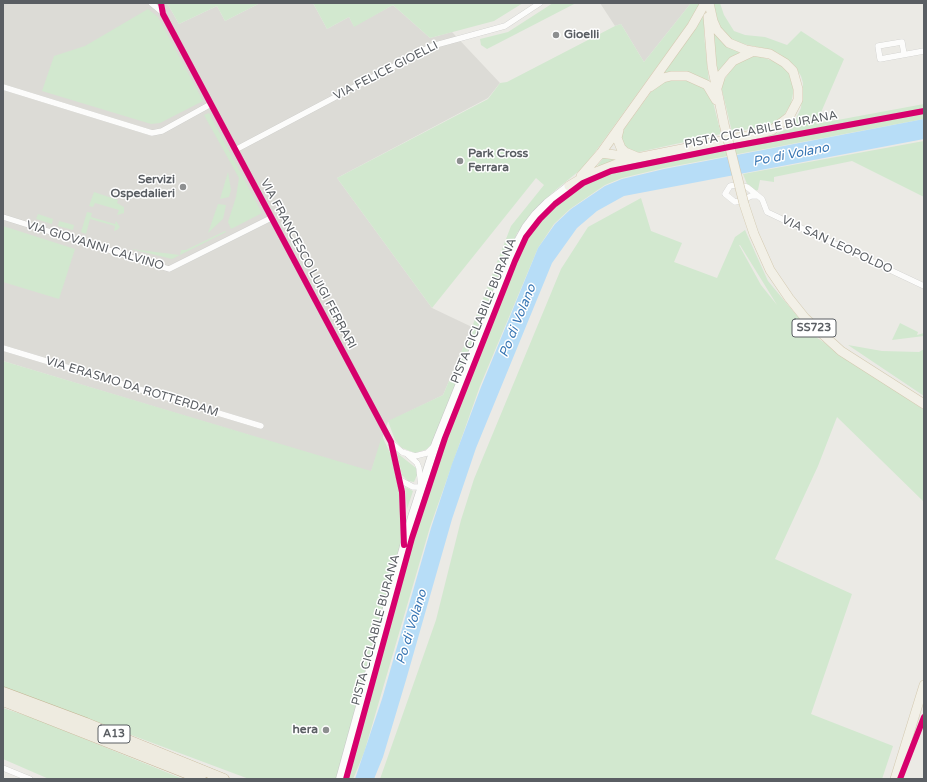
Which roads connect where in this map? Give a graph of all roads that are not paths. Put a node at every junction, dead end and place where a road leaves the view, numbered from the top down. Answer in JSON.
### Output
{"nodes":[{"id":1,"x":151,"y":3,"type":"edge"},
{"id":2,"x":161,"y":3,"type":"edge"},
{"id":3,"x":540,"y":3,"type":"edge"},
{"id":4,"x":705,"y":3,"type":"edge"},
{"id":5,"x":709,"y":3,"type":"edge"},
{"id":6,"x":163,"y":14,"type":"junction"},
{"id":7,"x":755,"y":51,"type":"junction"},
{"id":8,"x":924,"y":51,"type":"edge"},
{"id":9,"x":904,"y":54,"type":"junction"},
{"id":10,"x":3,"y":87,"type":"edge"},
{"id":11,"x":716,"y":89,"type":"junction"},
{"id":12,"x":640,"y":98,"type":"junction"},
{"id":13,"x":211,"y":104,"type":"junction"},
{"id":14,"x":721,"y":110,"type":"junction"},
{"id":15,"x":619,"y":127,"type":"junction"},
{"id":16,"x":235,"y":150,"type":"junction"},
{"id":17,"x":601,"y":153,"type":"junction"},
{"id":18,"x":637,"y":158,"type":"junction"},
{"id":19,"x":569,"y":186,"type":"junction"},
{"id":20,"x":758,"y":196,"type":"junction"},
{"id":21,"x":3,"y":217,"type":"edge"},
{"id":22,"x":272,"y":218,"type":"junction"},
{"id":23,"x":924,"y":286,"type":"edge"},
{"id":24,"x":3,"y":348,"type":"edge"},
{"id":25,"x":924,"y":404,"type":"edge"},
{"id":26,"x":261,"y":426,"type":"dead end"},
{"id":27,"x":391,"y":442,"type":"junction"},
{"id":28,"x":436,"y":443,"type":"junction"},
{"id":29,"x":408,"y":455,"type":"junction"},
{"id":30,"x":400,"y":480,"type":"junction"},
{"id":31,"x":421,"y":487,"type":"junction"},
{"id":32,"x":404,"y":544,"type":"junction"},
{"id":33,"x":924,"y":685,"type":"edge"},
{"id":34,"x":3,"y":692,"type":"edge"},
{"id":35,"x":3,"y":701,"type":"edge"},
{"id":36,"x":3,"y":768,"type":"edge"},
{"id":37,"x":30,"y":779,"type":"edge"},
{"id":38,"x":201,"y":779,"type":"edge"},
{"id":39,"x":224,"y":779,"type":"edge"},
{"id":40,"x":340,"y":779,"type":"edge"},
{"id":41,"x":895,"y":779,"type":"edge"}],
"edges":[{"from":1,"to":6,"type":"street","name":"VIA FRANCESCO LUIGI FERRARI"},
{"from":2,"to":6,"type":"street","name":"VIA FRANCESCO LUIGI FERRARI"},
{"from":3,"to":16,"type":"street","name":"VIA FELICE GIOELLI"},
{"from":4,"to":12,"type":"main road"},
{"from":5,"to":7,"type":"main road"},
{"from":5,"to":11,"type":"main road","number":"SS723"},
{"from":6,"to":13,"type":"street","name":"VIA FRANCESCO LUIGI FERRARI"},
{"from":7,"to":11,"type":"main road"},
{"from":7,"to":18,"type":"main road"},
{"from":8,"to":9,"type":"street"},
{"from":9,"to":9,"type":"street"},
{"from":10,"to":13,"type":"street"},
{"from":11,"to":14,"type":"main road","number":"SS723"},
{"from":12,"to":14,"type":"main road"},
{"from":12,"to":15,"type":"main road"},
{"from":13,"to":16,"type":"street","name":"VIA FRANCESCO LUIGI FERRARI"},
{"from":14,"to":25,"type":"main road","number":"SS723","bridge":true},
{"from":15,"to":17,"type":"main road"},
{"from":15,"to":18,"type":"main road"},
{"from":16,"to":22,"type":"street","name":"VIA FRANCESCO LUIGI FERRARI"},
{"from":17,"to":18,"type":"main road"},
{"from":17,"to":19,"type":"main road"},
{"from":18,"to":19,"type":"main road"},
{"from":19,"to":28,"type":"main road"},
{"from":20,"to":20,"type":"street","name":"VIA SAN LEOPOLDO"},
{"from":20,"to":23,"type":"street","name":"VIA SAN LEOPOLDO"},
{"from":21,"to":22,"type":"street","name":"VIA GIOVANNI CALVINO"},
{"from":22,"to":27,"type":"street","name":"VIA FRANCESCO LUIGI FERRARI"},
{"from":24,"to":26,"type":"street","name":"VIA ERASMO DA ROTTERDAM"},
{"from":27,"to":29,"type":"street","name":"VIA FRANCESCO LUIGI FERRARI"},
{"from":27,"to":30,"type":"street","name":"VIA FRANCESCO LUIGI FERRARI"},
{"from":28,"to":29,"type":"street"},
{"from":28,"to":31,"type":"main road"},
{"from":29,"to":31,"type":"street","name":"VIA FRANCESCO LUIGI FERRARI"},
{"from":30,"to":31,"type":"street"},
{"from":30,"to":32,"type":"street","name":"VIA FRANCESCO LUIGI FERRARI"},
{"from":31,"to":32,"type":"main road"},
{"from":32,"to":40,"type":"main road"},
{"from":33,"to":41,"type":"main road"},
{"from":34,"to":39,"type":"highway","number":"A13"},
{"from":35,"to":38,"type":"highway","number":"A13"},
{"from":36,"to":37,"type":"street"}]}
